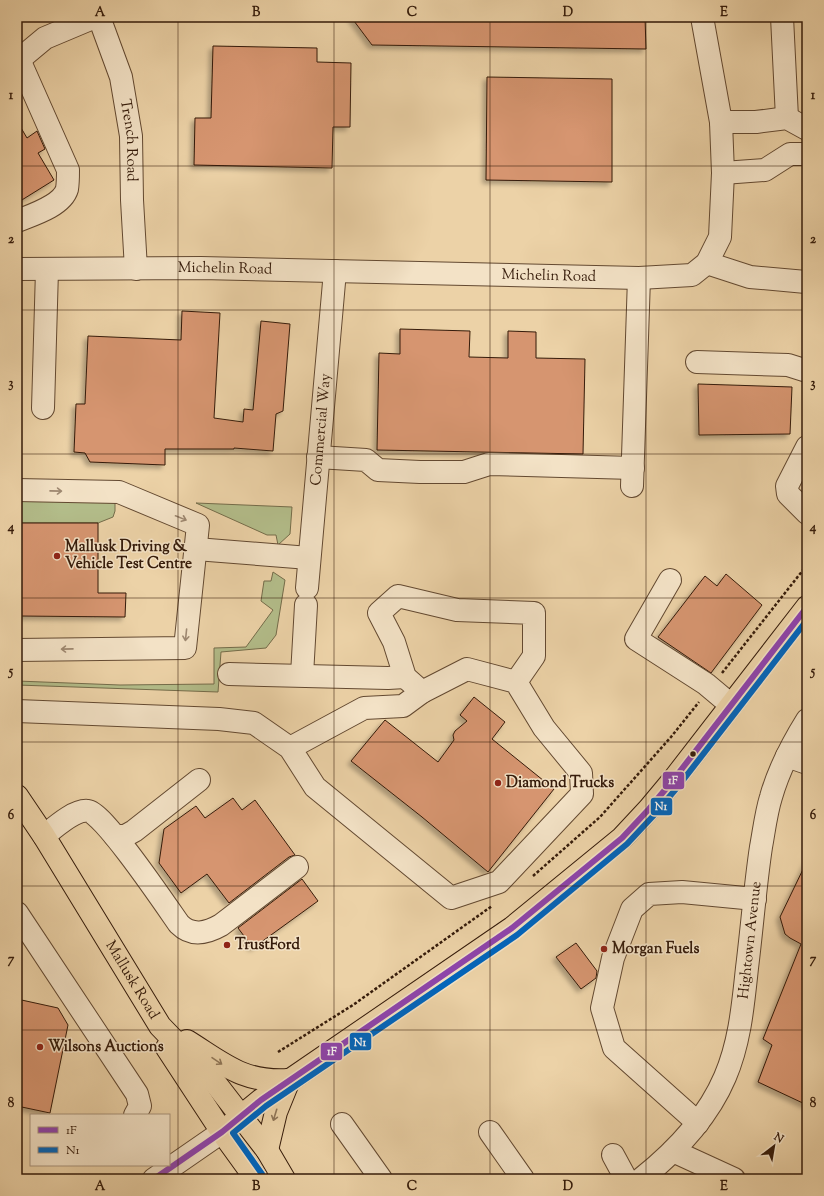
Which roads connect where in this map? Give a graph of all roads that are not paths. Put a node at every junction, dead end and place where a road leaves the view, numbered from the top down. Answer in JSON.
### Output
{"nodes":[{"id":1,"x":95,"y":17,"type":"edge"},
{"id":2,"x":99,"y":17,"type":"edge"},
{"id":3,"x":702,"y":17,"type":"edge"},
{"id":4,"x":782,"y":17,"type":"edge"},
{"id":5,"x":19,"y":59,"type":"edge"},
{"id":6,"x":787,"y":118,"type":"junction"},
{"id":7,"x":721,"y":122,"type":"junction"},
{"id":8,"x":807,"y":129,"type":"edge"},
{"id":9,"x":807,"y":154,"type":"edge"},
{"id":10,"x":723,"y":173,"type":"junction"},
{"id":11,"x":17,"y":222,"type":"edge"},
{"id":12,"x":707,"y":263,"type":"junction"},
{"id":13,"x":17,"y":269,"type":"edge"},
{"id":14,"x":136,"y":269,"type":"junction"},
{"id":15,"x":47,"y":270,"type":"junction"},
{"id":16,"x":335,"y":271,"type":"junction"},
{"id":17,"x":639,"y":278,"type":"junction"},
{"id":18,"x":806,"y":282,"type":"dead end"},
{"id":19,"x":697,"y":362,"type":"dead end"},
{"id":20,"x":807,"y":371,"type":"edge"},
{"id":21,"x":43,"y":408,"type":"dead end"},
{"id":22,"x":807,"y":447,"type":"edge"},
{"id":23,"x":318,"y":457,"type":"junction"},
{"id":24,"x":17,"y":490,"type":"edge"},
{"id":25,"x":807,"y":513,"type":"edge"},
{"id":26,"x":196,"y":549,"type":"junction"},
{"id":27,"x":309,"y":558,"type":"junction"},
{"id":28,"x":670,"y":580,"type":"dead end"},
{"id":29,"x":807,"y":607,"type":"edge"},
{"id":30,"x":17,"y":650,"type":"edge"},
{"id":31,"x":229,"y":674,"type":"dead end"},
{"id":32,"x":302,"y":675,"type":"junction"},
{"id":33,"x":405,"y":677,"type":"junction"},
{"id":34,"x":516,"y":682,"type":"junction"},
{"id":35,"x":422,"y":692,"type":"junction"},
{"id":36,"x":731,"y":705,"type":"junction"},
{"id":37,"x":17,"y":711,"type":"edge"},
{"id":38,"x":806,"y":723,"type":"edge"},
{"id":39,"x":290,"y":748,"type":"junction"},
{"id":40,"x":787,"y":756,"type":"junction"},
{"id":41,"x":807,"y":763,"type":"edge"},
{"id":42,"x":199,"y":780,"type":"dead end"},
{"id":43,"x":17,"y":796,"type":"edge"},
{"id":44,"x":44,"y":836,"type":"junction"},
{"id":45,"x":115,"y":836,"type":"junction"},
{"id":46,"x":297,"y":867,"type":"dead end"},
{"id":47,"x":755,"y":899,"type":"junction"},
{"id":48,"x":17,"y":913,"type":"edge"},
{"id":49,"x":160,"y":1026,"type":"junction"},
{"id":50,"x":289,"y":1080,"type":"junction"},
{"id":51,"x":136,"y":1114,"type":"edge"},
{"id":52,"x":241,"y":1116,"type":"junction"},
{"id":53,"x":698,"y":1123,"type":"junction"},
{"id":54,"x":342,"y":1124,"type":"dead end"},
{"id":55,"x":222,"y":1132,"type":"junction"},
{"id":56,"x":490,"y":1132,"type":"dead end"},
{"id":57,"x":267,"y":1150,"type":"junction"},
{"id":58,"x":673,"y":1151,"type":"junction"},
{"id":59,"x":613,"y":1155,"type":"dead end"},
{"id":60,"x":729,"y":1178,"type":"edge"},
{"id":61,"x":154,"y":1179,"type":"edge"},
{"id":62,"x":256,"y":1179,"type":"edge"},
{"id":63,"x":284,"y":1179,"type":"edge"},
{"id":64,"x":381,"y":1179,"type":"edge"},
{"id":65,"x":523,"y":1179,"type":"edge"},
{"id":66,"x":626,"y":1179,"type":"edge"},
{"id":67,"x":641,"y":1179,"type":"edge"}],
"edges":[{"from":1,"to":5,"type":"street"},
{"from":2,"to":14,"type":"street","name":"Trench Road"},
{"from":3,"to":7,"type":"street","name":"Michelin Road"},
{"from":4,"to":6,"type":"street"},
{"from":5,"to":11,"type":"street"},
{"from":6,"to":7,"type":"street"},
{"from":6,"to":8,"type":"street"},
{"from":7,"to":10,"type":"street","name":"Michelin Road"},
{"from":9,"to":10,"type":"street"},
{"from":10,"to":12,"type":"street","name":"Michelin Road"},
{"from":12,"to":17,"type":"street","name":"Michelin Road"},
{"from":12,"to":18,"type":"street"},
{"from":13,"to":15,"type":"street","name":"Michelin Road"},
{"from":14,"to":15,"type":"street","name":"Michelin Road"},
{"from":14,"to":16,"type":"street","name":"Michelin Road"},
{"from":15,"to":21,"type":"street"},
{"from":16,"to":17,"type":"street","name":"Michelin Road"},
{"from":16,"to":23,"type":"street","name":"Commercial Way"},
{"from":17,"to":23,"type":"street"},
{"from":19,"to":20,"type":"street"},
{"from":22,"to":25,"type":"street"},
{"from":23,"to":27,"type":"street","name":"Commercial Way"},
{"from":24,"to":26,"type":"street","one_way":true},
{"from":26,"to":27,"type":"street"},
{"from":26,"to":30,"type":"street","one_way":true},
{"from":27,"to":32,"type":"street","name":"Commercial Way"},
{"from":28,"to":36,"type":"street"},
{"from":29,"to":36,"type":"main road"},
{"from":31,"to":32,"type":"street"},
{"from":32,"to":33,"type":"street"},
{"from":33,"to":34,"type":"street"},
{"from":33,"to":35,"type":"street"},
{"from":34,"to":35,"type":"street"},
{"from":34,"to":39,"type":"street"},
{"from":35,"to":39,"type":"street"},
{"from":36,"to":50,"type":"main road"},
{"from":37,"to":39,"type":"street"},
{"from":38,"to":40,"type":"street","name":"Hightown Avenue"},
{"from":40,"to":41,"type":"street"},
{"from":40,"to":47,"type":"street","name":"Hightown Avenue"},
{"from":42,"to":45,"type":"street"},
{"from":43,"to":44,"type":"main road","name":"Mallusk Road"},
{"from":44,"to":45,"type":"street"},
{"from":44,"to":49,"type":"main road","name":"Mallusk Road"},
{"from":45,"to":46,"type":"street"},
{"from":47,"to":53,"type":"street","name":"Hightown Avenue"},
{"from":47,"to":53,"type":"street"},
{"from":48,"to":51,"type":"street"},
{"from":49,"to":50,"type":"main road","one_way":true},
{"from":49,"to":52,"type":"main road","name":"Mallusk Road"},
{"from":49,"to":55,"type":"main road"},
{"from":50,"to":52,"type":"main road"},
{"from":50,"to":57,"type":"main road","one_way":true},
{"from":52,"to":55,"type":"main road"},
{"from":52,"to":57,"type":"main road","name":"Mallusk Road"},
{"from":53,"to":58,"type":"street","name":"Hightown Avenue"},
{"from":54,"to":64,"type":"street"},
{"from":55,"to":61,"type":"street"},
{"from":55,"to":62,"type":"main road"},
{"from":56,"to":65,"type":"street"},
{"from":57,"to":63,"type":"main road","name":"Mallusk Road"},
{"from":58,"to":60,"type":"street"},
{"from":58,"to":67,"type":"street","name":"Hightown Avenue"},
{"from":59,"to":66,"type":"street"}]}
